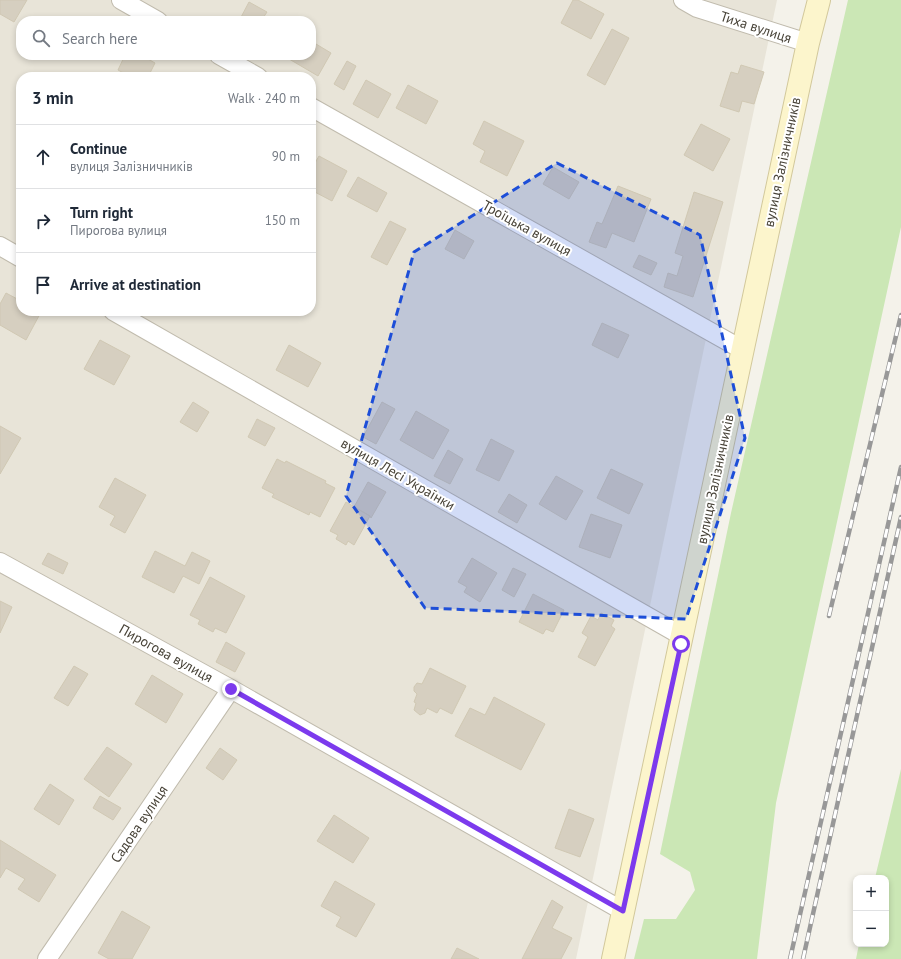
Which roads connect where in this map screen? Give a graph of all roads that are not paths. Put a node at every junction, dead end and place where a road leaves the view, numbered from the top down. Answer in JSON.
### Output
{"nodes":[{"id":1,"x":121,"y":0,"type":"edge"},
{"id":2,"x":683,"y":0,"type":"edge"},
{"id":3,"x":819,"y":0,"type":"edge"},
{"id":4,"x":149,"y":16,"type":"edge"},
{"id":5,"x":808,"y":43,"type":"junction"},
{"id":6,"x":228,"y":60,"type":"edge"},
{"id":7,"x":249,"y":72,"type":"edge"},
{"id":8,"x":316,"y":110,"type":"edge"},
{"id":9,"x":0,"y":246,"type":"edge"},
{"id":10,"x":16,"y":255,"type":"edge"},
{"id":11,"x":122,"y":316,"type":"edge"},
{"id":12,"x":743,"y":350,"type":"junction"},
{"id":13,"x":0,"y":562,"type":"edge"},
{"id":14,"x":682,"y":636,"type":"junction"},
{"id":15,"x":231,"y":689,"type":"junction"},
{"id":16,"x":623,"y":911,"type":"junction"},
{"id":17,"x":47,"y":959,"type":"edge"},
{"id":18,"x":613,"y":959,"type":"edge"}],
"edges":[{"from":1,"to":4,"type":"street"},
{"from":2,"to":5,"type":"street","name":"Тиха вулиця"},
{"from":3,"to":5,"type":"street","name":"вулиця Залізничників"},
{"from":5,"to":12,"type":"street","name":"вулиця Залізничників"},
{"from":6,"to":7,"type":"street"},
{"from":8,"to":12,"type":"street","name":"Троїцька вулиця"},
{"from":9,"to":10,"type":"street"},
{"from":11,"to":14,"type":"street","name":"вулиця Лесі Українки"},
{"from":12,"to":14,"type":"street","name":"вулиця Залізничників"},
{"from":13,"to":15,"type":"street","name":"Пирогова вулиця"},
{"from":14,"to":16,"type":"street","name":"вулиця Залізничників"},
{"from":15,"to":16,"type":"street","name":"Пирогова вулиця"},
{"from":15,"to":17,"type":"street","name":"Садова вулиця"},
{"from":16,"to":18,"type":"street","name":"вулиця Залізничників"}]}
